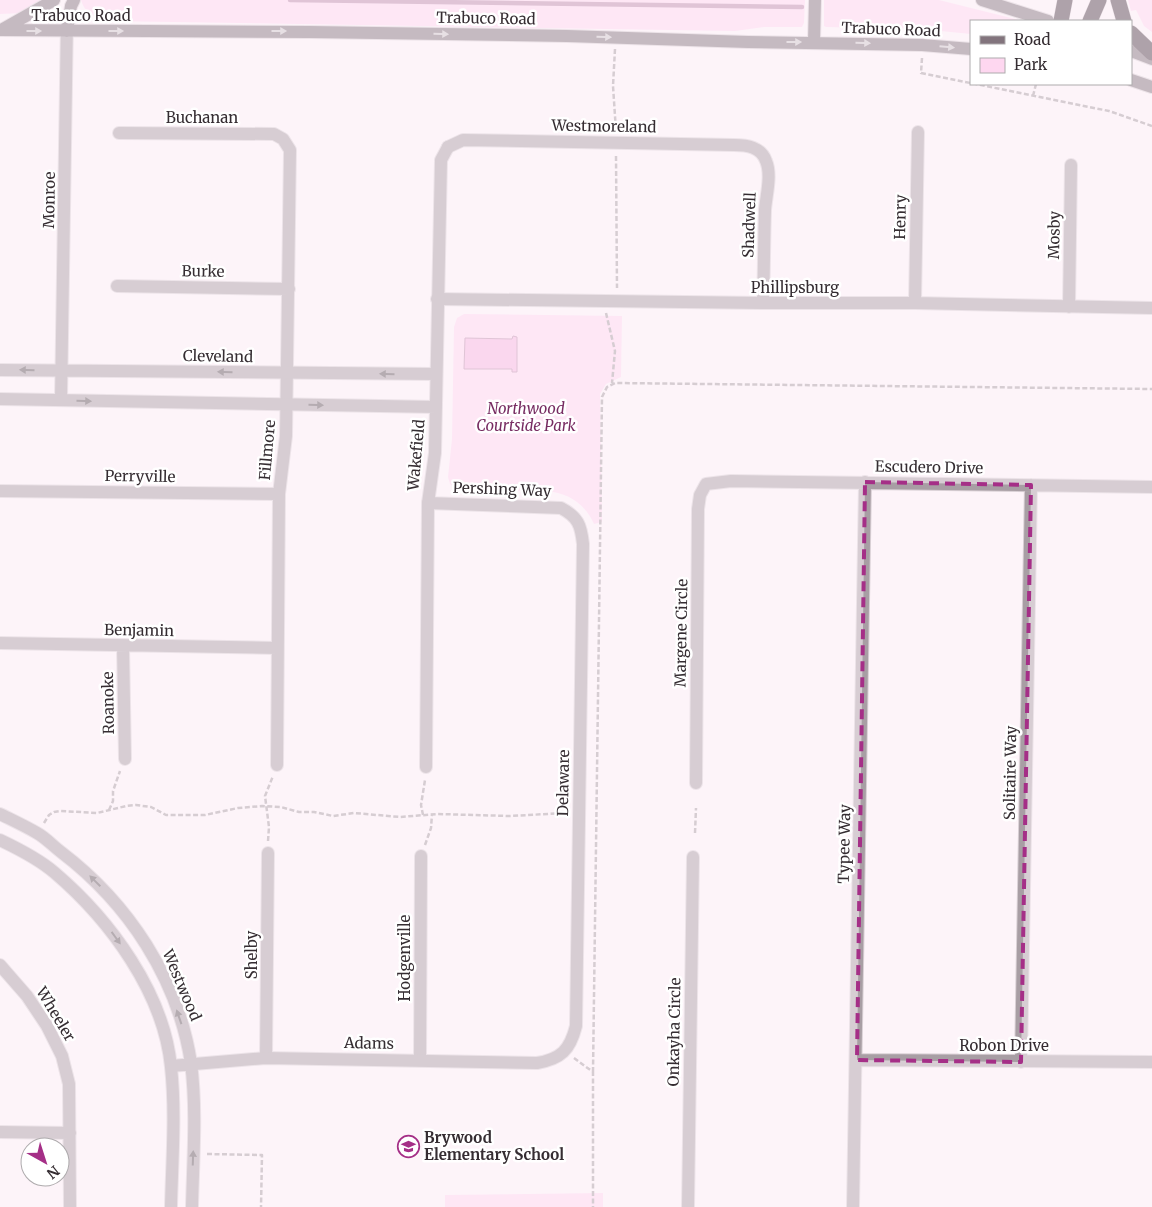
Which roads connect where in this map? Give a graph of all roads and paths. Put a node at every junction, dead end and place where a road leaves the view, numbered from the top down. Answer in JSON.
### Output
{"nodes":[{"id":1,"x":54,"y":0,"type":"edge"},
{"id":2,"x":67,"y":0,"type":"edge"},
{"id":3,"x":74,"y":0,"type":"edge"},
{"id":4,"x":815,"y":0,"type":"edge"},
{"id":5,"x":982,"y":0,"type":"edge"},
{"id":6,"x":1064,"y":0,"type":"edge"},
{"id":7,"x":1099,"y":0,"type":"edge"},
{"id":8,"x":1118,"y":0,"type":"edge"},
{"id":9,"x":1045,"y":20,"type":"edge"},
{"id":10,"x":1061,"y":20,"type":"edge"},
{"id":11,"x":1090,"y":20,"type":"edge"},
{"id":12,"x":1124,"y":20,"type":"edge"},
{"id":13,"x":1,"y":30,"type":"edge"},
{"id":14,"x":67,"y":31,"type":"junction"},
{"id":15,"x":1132,"y":34,"type":"edge"},
{"id":16,"x":616,"y":38,"type":"junction"},
{"id":17,"x":814,"y":42,"type":"junction"},
{"id":18,"x":922,"y":45,"type":"junction"},
{"id":19,"x":970,"y":49,"type":"edge"},
{"id":20,"x":1132,"y":52,"type":"edge"},
{"id":21,"x":1152,"y":53,"type":"edge"},
{"id":22,"x":1152,"y":59,"type":"edge"},
{"id":23,"x":1132,"y":80,"type":"edge"},
{"id":24,"x":970,"y":84,"type":"edge"},
{"id":25,"x":977,"y":85,"type":"edge"},
{"id":26,"x":1036,"y":85,"type":"edge"},
{"id":27,"x":1152,"y":87,"type":"edge"},
{"id":28,"x":1033,"y":96,"type":"junction"},
{"id":29,"x":1152,"y":126,"type":"edge"},
{"id":30,"x":918,"y":132,"type":"dead end"},
{"id":31,"x":119,"y":133,"type":"dead end"},
{"id":32,"x":284,"y":139,"type":"joint"},
{"id":33,"x":616,"y":143,"type":"junction"},
{"id":34,"x":448,"y":147,"type":"joint"},
{"id":35,"x":760,"y":151,"type":"joint"},
{"id":36,"x":1071,"y":165,"type":"dead end"},
{"id":37,"x":117,"y":286,"type":"dead end"},
{"id":38,"x":289,"y":289,"type":"junction"},
{"id":39,"x":437,"y":299,"type":"junction"},
{"id":40,"x":612,"y":301,"type":"junction"},
{"id":41,"x":915,"y":302,"type":"junction"},
{"id":42,"x":763,"y":303,"type":"junction"},
{"id":43,"x":1069,"y":307,"type":"junction"},
{"id":44,"x":1152,"y":308,"type":"edge"},
{"id":45,"x":0,"y":370,"type":"edge"},
{"id":46,"x":62,"y":370,"type":"junction"},
{"id":47,"x":287,"y":373,"type":"junction"},
{"id":48,"x":436,"y":374,"type":"junction"},
{"id":49,"x":612,"y":384,"type":"junction"},
{"id":50,"x":1152,"y":389,"type":"edge"},
{"id":51,"x":0,"y":399,"type":"edge"},
{"id":52,"x":62,"y":400,"type":"junction"},
{"id":53,"x":286,"y":404,"type":"junction"},
{"id":54,"x":436,"y":407,"type":"junction"},
{"id":55,"x":865,"y":482,"type":"junction"},
{"id":56,"x":706,"y":484,"type":"joint"},
{"id":57,"x":1031,"y":485,"type":"junction"},
{"id":58,"x":1152,"y":487,"type":"edge"},
{"id":59,"x":0,"y":491,"type":"edge"},
{"id":60,"x":279,"y":494,"type":"junction"},
{"id":61,"x":428,"y":503,"type":"junction"},
{"id":62,"x":573,"y":515,"type":"joint"},
{"id":63,"x":0,"y":644,"type":"edge"},
{"id":64,"x":123,"y":646,"type":"junction"},
{"id":65,"x":277,"y":648,"type":"junction"},
{"id":66,"x":125,"y":759,"type":"joint"},
{"id":67,"x":277,"y":765,"type":"joint"},
{"id":68,"x":426,"y":767,"type":"joint"},
{"id":69,"x":696,"y":784,"type":"dead end"},
{"id":70,"x":265,"y":806,"type":"junction"},
{"id":71,"x":696,"y":808,"type":"dead end"},
{"id":72,"x":109,"y":810,"type":"junction"},
{"id":73,"x":579,"y":812,"type":"junction"},
{"id":74,"x":0,"y":814,"type":"edge"},
{"id":75,"x":432,"y":814,"type":"junction"},
{"id":76,"x":423,"y":815,"type":"junction"},
{"id":77,"x":695,"y":833,"type":"dead end"},
{"id":78,"x":38,"y":834,"type":"junction"},
{"id":79,"x":0,"y":840,"type":"edge"},
{"id":80,"x":268,"y":853,"type":"joint"},
{"id":81,"x":421,"y":856,"type":"joint"},
{"id":82,"x":693,"y":857,"type":"dead end"},
{"id":83,"x":0,"y":966,"type":"edge"},
{"id":84,"x":564,"y":1052,"type":"junction"},
{"id":85,"x":266,"y":1058,"type":"junction"},
{"id":86,"x":420,"y":1060,"type":"junction"},
{"id":87,"x":857,"y":1060,"type":"junction"},
{"id":88,"x":1021,"y":1062,"type":"junction"},
{"id":89,"x":1152,"y":1062,"type":"edge"},
{"id":90,"x":191,"y":1065,"type":"junction"},
{"id":91,"x":171,"y":1066,"type":"junction"},
{"id":92,"x":593,"y":1072,"type":"junction"},
{"id":93,"x":0,"y":1132,"type":"edge"},
{"id":94,"x":70,"y":1133,"type":"junction"},
{"id":95,"x":207,"y":1154,"type":"dead end"},
{"id":96,"x":70,"y":1207,"type":"edge"},
{"id":97,"x":171,"y":1207,"type":"edge"},
{"id":98,"x":192,"y":1207,"type":"edge"},
{"id":99,"x":260,"y":1207,"type":"edge"},
{"id":100,"x":593,"y":1207,"type":"edge"},
{"id":101,"x":688,"y":1207,"type":"edge"},
{"id":102,"x":853,"y":1207,"type":"edge"}],
"edges":[{"from":1,"to":13,"type":"main road"},
{"from":2,"to":14,"type":"street","name":"Monroe"},
{"from":3,"to":14,"type":"main road"},
{"from":4,"to":17,"type":"main road"},
{"from":5,"to":9,"type":"main road"},
{"from":6,"to":10,"type":"highway"},
{"from":7,"to":11,"type":"highway"},
{"from":8,"to":12,"type":"highway"},
{"from":13,"to":14,"type":"main road","name":"Trabuco Road","one_way":true},
{"from":14,"to":16,"type":"main road","name":"Trabuco Road","one_way":true},
{"from":14,"to":46,"type":"street","name":"Monroe"},
{"from":15,"to":21,"type":"highway"},
{"from":16,"to":17,"type":"main road","name":"Trabuco Road","one_way":true},
{"from":16,"to":33,"type":"path"},
{"from":17,"to":18,"type":"main road","name":"Trabuco Road","one_way":true},
{"from":18,"to":19,"type":"main road","name":"Trabuco Road","one_way":true},
{"from":18,"to":24,"type":"path"},
{"from":20,"to":22,"type":"main road"},
{"from":23,"to":27,"type":"main road"},
{"from":25,"to":28,"type":"path"},
{"from":26,"to":28,"type":"path"},
{"from":28,"to":29,"type":"path"},
{"from":30,"to":41,"type":"street","name":"Henry"},
{"from":31,"to":32,"type":"street","name":"Buchanan"},
{"from":32,"to":38,"type":"street","name":"Fillmore"},
{"from":33,"to":34,"type":"street","name":"Westmoreland"},
{"from":33,"to":35,"type":"street","name":"Westmoreland"},
{"from":33,"to":40,"type":"path"},
{"from":34,"to":39,"type":"street","name":"Wakefield"},
{"from":35,"to":42,"type":"street","name":"Shadwell"},
{"from":36,"to":43,"type":"street","name":"Mosby"},
{"from":37,"to":38,"type":"street","name":"Burke"},
{"from":38,"to":47,"type":"street","name":"Fillmore"},
{"from":39,"to":40,"type":"street","name":"Phillipsburg"},
{"from":39,"to":48,"type":"street","name":"Wakefield"},
{"from":40,"to":42,"type":"street","name":"Phillipsburg"},
{"from":40,"to":49,"type":"path"},
{"from":41,"to":42,"type":"street","name":"Phillipsburg"},
{"from":41,"to":43,"type":"street","name":"Phillipsburg"},
{"from":43,"to":44,"type":"street","name":"Phillipsburg"},
{"from":46,"to":45,"type":"street","name":"Cleveland","one_way":true},
{"from":47,"to":46,"type":"street","name":"Cleveland","one_way":true},
{"from":46,"to":52,"type":"street","name":"Monroe"},
{"from":48,"to":47,"type":"street","name":"Cleveland","one_way":true},
{"from":47,"to":53,"type":"street","name":"Fillmore"},
{"from":48,"to":54,"type":"street","name":"Wakefield"},
{"from":49,"to":50,"type":"path"},
{"from":49,"to":92,"type":"path"},
{"from":51,"to":52,"type":"street"},
{"from":52,"to":53,"type":"street","one_way":true},
{"from":53,"to":54,"type":"street","one_way":true},
{"from":53,"to":60,"type":"street","name":"Fillmore"},
{"from":54,"to":61,"type":"street","name":"Wakefield"},
{"from":55,"to":56,"type":"street","name":"Escudero Drive"},
{"from":55,"to":57,"type":"street","name":"Escudero Drive"},
{"from":55,"to":87,"type":"street","name":"Typee Way"},
{"from":56,"to":69,"type":"street","name":"Margene Circle"},
{"from":57,"to":58,"type":"street","name":"Escudero Drive"},
{"from":57,"to":88,"type":"street","name":"Solitaire Way"},
{"from":59,"to":60,"type":"street","name":"Perryville"},
{"from":60,"to":65,"type":"street","name":"Fillmore"},
{"from":61,"to":62,"type":"street","name":"Pershing Way"},
{"from":61,"to":68,"type":"street","name":"Wakefield"},
{"from":62,"to":73,"type":"street","name":"Delaware"},
{"from":63,"to":64,"type":"street","name":"Benjamin"},
{"from":64,"to":65,"type":"street","name":"Benjamin"},
{"from":64,"to":66,"type":"street","name":"Roanoke"},
{"from":65,"to":67,"type":"street","name":"Fillmore"},
{"from":66,"to":72,"type":"path"},
{"from":67,"to":70,"type":"path"},
{"from":68,"to":76,"type":"path"},
{"from":70,"to":72,"type":"path"},
{"from":70,"to":76,"type":"path"},
{"from":70,"to":80,"type":"path"},
{"from":71,"to":77,"type":"path"},
{"from":72,"to":78,"type":"path"},
{"from":73,"to":75,"type":"path"},
{"from":73,"to":84,"type":"street","name":"Delaware"},
{"from":74,"to":78,"type":"street","name":"Westwood"},
{"from":75,"to":76,"type":"path"},
{"from":75,"to":81,"type":"path"},
{"from":90,"to":78,"type":"street","name":"Westwood","one_way":true},
{"from":79,"to":91,"type":"street","one_way":true},
{"from":80,"to":85,"type":"street","name":"Shelby"},
{"from":81,"to":86,"type":"street","name":"Hodgenville"},
{"from":82,"to":101,"type":"street","name":"Onkayha Circle"},
{"from":83,"to":94,"type":"street","name":"Wheeler"},
{"from":84,"to":86,"type":"street","name":"Adams"},
{"from":84,"to":92,"type":"path"},
{"from":85,"to":86,"type":"street","name":"Adams"},
{"from":85,"to":90,"type":"street","name":"Adams"},
{"from":87,"to":88,"type":"street","name":"Robon Drive"},
{"from":87,"to":102,"type":"street","name":"Typee Way"},
{"from":88,"to":89,"type":"street","name":"Robon Drive"},
{"from":90,"to":91,"type":"street","name":"Adams"},
{"from":98,"to":90,"type":"street","name":"Westwood","one_way":true},
{"from":91,"to":97,"type":"street"},
{"from":92,"to":100,"type":"path"},
{"from":93,"to":94,"type":"street"},
{"from":94,"to":96,"type":"street","name":"Wheeler"},
{"from":95,"to":99,"type":"path"}]}
